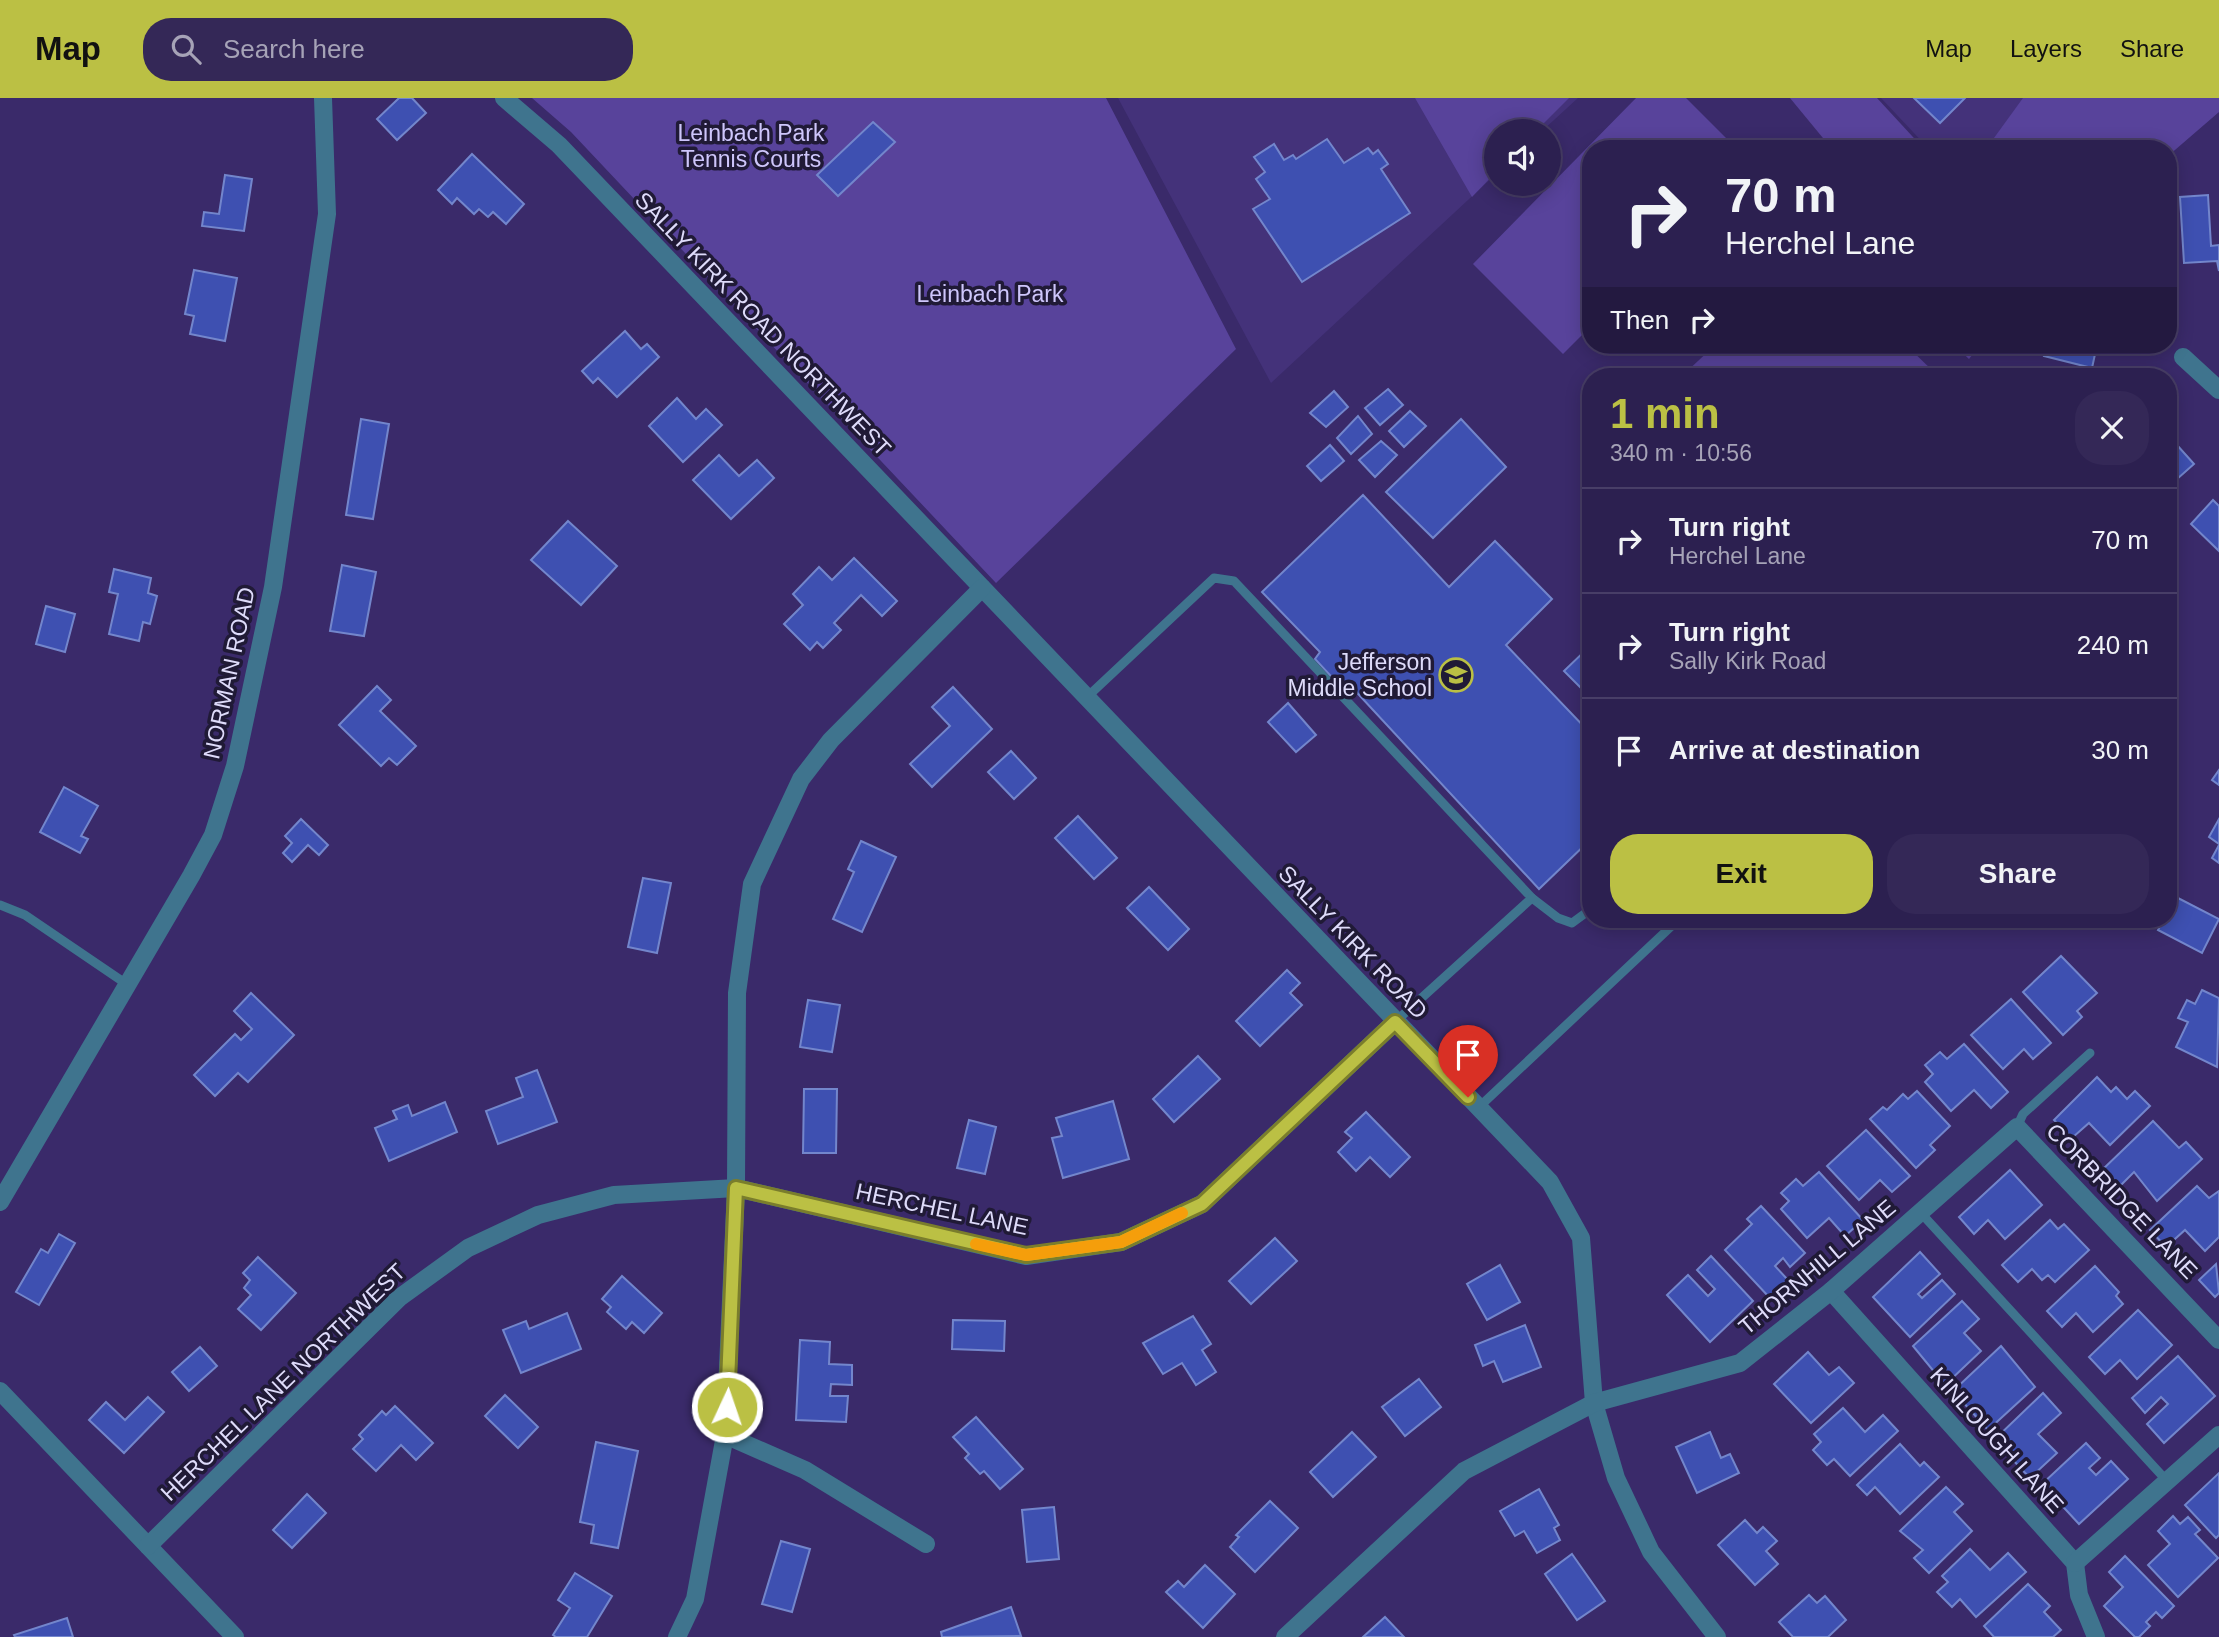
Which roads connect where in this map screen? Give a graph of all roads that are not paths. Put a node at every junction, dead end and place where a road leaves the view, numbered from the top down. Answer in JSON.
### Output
{"nodes":[{"id":1,"x":323,"y":98,"type":"edge"},
{"id":2,"x":504,"y":98,"type":"edge"},
{"id":3,"x":2183,"y":357,"type":"dead end"},
{"id":4,"x":2219,"y":390,"type":"edge"},
{"id":5,"x":982,"y":588,"type":"junction"},
{"id":6,"x":1086,"y":698,"type":"junction"},
{"id":7,"x":1532,"y":898,"type":"junction"},
{"id":8,"x":0,"y":905,"type":"edge"},
{"id":9,"x":1582,"y":916,"type":"edge"},
{"id":10,"x":1669,"y":928,"type":"edge"},
{"id":11,"x":128,"y":985,"type":"junction"},
{"id":12,"x":1395,"y":1022,"type":"junction"},
{"id":13,"x":2090,"y":1053,"type":"dead end"},
{"id":14,"x":1478,"y":1108,"type":"junction"},
{"id":15,"x":2017,"y":1127,"type":"junction"},
{"id":16,"x":736,"y":1188,"type":"junction"},
{"id":17,"x":0,"y":1202,"type":"edge"},
{"id":18,"x":1920,"y":1212,"type":"junction"},
{"id":19,"x":1831,"y":1291,"type":"junction"},
{"id":20,"x":2219,"y":1340,"type":"edge"},
{"id":21,"x":0,"y":1391,"type":"edge"},
{"id":22,"x":1594,"y":1403,"type":"junction"},
{"id":23,"x":725,"y":1435,"type":"junction"},
{"id":24,"x":2219,"y":1435,"type":"edge"},
{"id":25,"x":2167,"y":1481,"type":"junction"},
{"id":26,"x":926,"y":1544,"type":"dead end"},
{"id":27,"x":148,"y":1546,"type":"junction"},
{"id":28,"x":2075,"y":1563,"type":"junction"},
{"id":29,"x":235,"y":1637,"type":"edge"},
{"id":30,"x":677,"y":1637,"type":"edge"},
{"id":31,"x":1285,"y":1637,"type":"edge"},
{"id":32,"x":1717,"y":1637,"type":"edge"},
{"id":33,"x":2096,"y":1637,"type":"edge"}],
"edges":[{"from":1,"to":11,"type":"street","name":"NORMAN ROAD"},
{"from":2,"to":5,"type":"street","name":"SALLY KIRK ROAD NORTHWEST"},
{"from":3,"to":4,"type":"street"},
{"from":5,"to":6,"type":"street","name":"SALLY KIRK ROAD"},
{"from":5,"to":16,"type":"street"},
{"from":6,"to":7,"type":"lane"},
{"from":6,"to":12,"type":"street","name":"SALLY KIRK ROAD"},
{"from":7,"to":9,"type":"lane"},
{"from":7,"to":12,"type":"lane"},
{"from":8,"to":11,"type":"lane"},
{"from":10,"to":14,"type":"lane"},
{"from":11,"to":17,"type":"street","name":"NORMAN ROAD"},
{"from":12,"to":14,"type":"street","name":"SALLY KIRK ROAD"},
{"from":12,"to":16,"type":"street","name":"HERCHEL LANE"},
{"from":13,"to":15,"type":"lane"},
{"from":14,"to":22,"type":"street","name":"SALLY KIRK ROAD"},
{"from":15,"to":18,"type":"street","name":"THORNHILL LANE"},
{"from":15,"to":20,"type":"street","name":"CORBRIDGE LANE"},
{"from":16,"to":23,"type":"street"},
{"from":16,"to":27,"type":"street","name":"HERCHEL LANE NORTHWEST"},
{"from":18,"to":19,"type":"street","name":"THORNHILL LANE"},
{"from":18,"to":25,"type":"lane"},
{"from":19,"to":22,"type":"street","name":"THORNHILL LANE"},
{"from":19,"to":28,"type":"street","name":"KINLOUGH LANE"},
{"from":21,"to":27,"type":"street"},
{"from":22,"to":31,"type":"street","name":"THORNHILL LANE"},
{"from":22,"to":32,"type":"street","name":"SALLY KIRK ROAD"},
{"from":23,"to":26,"type":"street"},
{"from":23,"to":30,"type":"street"},
{"from":24,"to":25,"type":"street"},
{"from":25,"to":28,"type":"street"},
{"from":27,"to":29,"type":"street"},
{"from":28,"to":33,"type":"street"}]}
